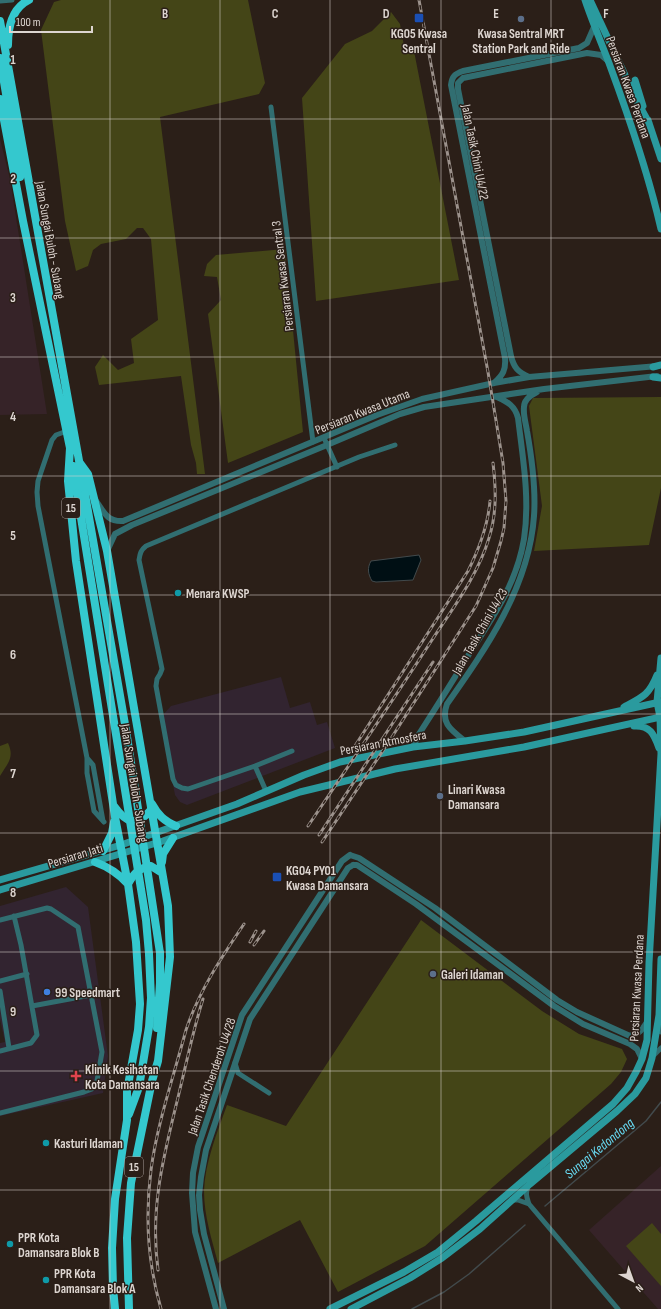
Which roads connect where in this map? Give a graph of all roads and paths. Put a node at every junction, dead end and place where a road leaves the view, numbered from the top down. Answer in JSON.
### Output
{"nodes":[{"id":1,"x":12,"y":0,"type":"edge"},
{"id":2,"x":29,"y":0,"type":"edge"},
{"id":3,"x":585,"y":0,"type":"edge"},
{"id":4,"x":590,"y":0,"type":"edge"},
{"id":5,"x":0,"y":2,"type":"edge"},
{"id":6,"x":0,"y":21,"type":"edge"},
{"id":7,"x":594,"y":27,"type":"junction"},
{"id":8,"x":4,"y":60,"type":"edge"},
{"id":9,"x":608,"y":61,"type":"junction"},
{"id":10,"x":452,"y":78,"type":"junction"},
{"id":11,"x":635,"y":80,"type":"dead end"},
{"id":12,"x":458,"y":83,"type":"junction"},
{"id":13,"x":0,"y":99,"type":"edge"},
{"id":14,"x":271,"y":107,"type":"dead end"},
{"id":15,"x":1,"y":112,"type":"edge"},
{"id":16,"x":649,"y":122,"type":"junction"},
{"id":17,"x":661,"y":159,"type":"edge"},
{"id":18,"x":661,"y":229,"type":"edge"},
{"id":19,"x":33,"y":268,"type":"junction"},
{"id":20,"x":661,"y":365,"type":"edge"},
{"id":21,"x":653,"y":367,"type":"joint"},
{"id":22,"x":653,"y":377,"type":"joint"},
{"id":23,"x":661,"y":377,"type":"edge"},
{"id":24,"x":529,"y":378,"type":"junction"},
{"id":25,"x":494,"y":383,"type":"junction"},
{"id":26,"x":544,"y":389,"type":"junction"},
{"id":27,"x":497,"y":397,"type":"junction"},
{"id":28,"x":67,"y":431,"type":"junction"},
{"id":29,"x":324,"y":438,"type":"junction"},
{"id":30,"x":313,"y":442,"type":"junction"},
{"id":31,"x":327,"y":445,"type":"junction"},
{"id":32,"x":395,"y":445,"type":"dead end"},
{"id":33,"x":70,"y":448,"type":"junction"},
{"id":34,"x":80,"y":463,"type":"junction"},
{"id":35,"x":336,"y":467,"type":"junction"},
{"id":36,"x":95,"y":499,"type":"junction"},
{"id":37,"x":107,"y":551,"type":"junction"},
{"id":38,"x":661,"y":658,"type":"edge"},
{"id":39,"x":659,"y":669,"type":"junction"},
{"id":40,"x":659,"y":702,"type":"edge"},
{"id":41,"x":615,"y":712,"type":"junction"},
{"id":42,"x":660,"y":717,"type":"edge"},
{"id":43,"x":619,"y":726,"type":"junction"},
{"id":44,"x":465,"y":741,"type":"junction"},
{"id":45,"x":413,"y":747,"type":"junction"},
{"id":46,"x":292,"y":750,"type":"dead end"},
{"id":47,"x":661,"y":754,"type":"edge"},
{"id":48,"x":88,"y":758,"type":"junction"},
{"id":49,"x":255,"y":766,"type":"junction"},
{"id":50,"x":266,"y":791,"type":"junction"},
{"id":51,"x":148,"y":796,"type":"junction"},
{"id":52,"x":113,"y":805,"type":"junction"},
{"id":53,"x":151,"y":810,"type":"junction"},
{"id":54,"x":115,"y":817,"type":"junction"},
{"id":55,"x":176,"y":826,"type":"junction"},
{"id":56,"x":155,"y":833,"type":"junction"},
{"id":57,"x":173,"y":838,"type":"junction"},
{"id":58,"x":157,"y":843,"type":"junction"},
{"id":59,"x":121,"y":845,"type":"junction"},
{"id":60,"x":102,"y":851,"type":"junction"},
{"id":61,"x":123,"y":853,"type":"junction"},
{"id":62,"x":350,"y":855,"type":"junction"},
{"id":63,"x":95,"y":862,"type":"junction"},
{"id":64,"x":353,"y":865,"type":"junction"},
{"id":65,"x":162,"y":869,"type":"junction"},
{"id":66,"x":0,"y":880,"type":"edge"},
{"id":67,"x":128,"y":884,"type":"junction"},
{"id":68,"x":0,"y":890,"type":"edge"},
{"id":69,"x":435,"y":908,"type":"junction"},
{"id":70,"x":430,"y":915,"type":"junction"},
{"id":71,"x":14,"y":916,"type":"junction"},
{"id":72,"x":0,"y":920,"type":"edge"},
{"id":73,"x":661,"y":958,"type":"edge"},
{"id":74,"x":27,"y":974,"type":"junction"},
{"id":75,"x":0,"y":981,"type":"edge"},
{"id":76,"x":0,"y":991,"type":"edge"},
{"id":77,"x":91,"y":995,"type":"junction"},
{"id":78,"x":32,"y":1006,"type":"junction"},
{"id":79,"x":659,"y":1015,"type":"junction"},
{"id":80,"x":648,"y":1022,"type":"junction"},
{"id":81,"x":661,"y":1032,"type":"edge"},
{"id":82,"x":10,"y":1048,"type":"junction"},
{"id":83,"x":661,"y":1048,"type":"edge"},
{"id":84,"x":0,"y":1051,"type":"edge"},
{"id":85,"x":652,"y":1058,"type":"junction"},
{"id":86,"x":642,"y":1059,"type":"junction"},
{"id":87,"x":235,"y":1062,"type":"junction"},
{"id":88,"x":238,"y":1073,"type":"junction"},
{"id":89,"x":230,"y":1079,"type":"junction"},
{"id":90,"x":152,"y":1081,"type":"junction"},
{"id":91,"x":268,"y":1093,"type":"dead end"},
{"id":92,"x":0,"y":1113,"type":"edge"},
{"id":93,"x":127,"y":1120,"type":"junction"},
{"id":94,"x":530,"y":1184,"type":"junction"},
{"id":95,"x":511,"y":1200,"type":"junction"},
{"id":96,"x":529,"y":1204,"type":"junction"},
{"id":97,"x":114,"y":1309,"type":"edge"},
{"id":98,"x":129,"y":1309,"type":"edge"},
{"id":99,"x":216,"y":1309,"type":"edge"},
{"id":100,"x":224,"y":1309,"type":"edge"},
{"id":101,"x":330,"y":1309,"type":"edge"},
{"id":102,"x":352,"y":1309,"type":"edge"},
{"id":103,"x":618,"y":1309,"type":"edge"}],
"edges":[{"from":1,"to":5,"type":"street"},
{"from":2,"to":8,"type":"highway"},
{"from":3,"to":7,"type":"main road","name":"Persiaran Kwasa Perdana"},
{"from":4,"to":16,"type":"main road"},
{"from":6,"to":8,"type":"highway","name":"Jalan Sungai Buloh - Subang","number":"15"},
{"from":7,"to":9,"type":"main road","name":"Persiaran Kwasa Perdana"},
{"from":7,"to":10,"type":"street"},
{"from":8,"to":19,"type":"highway"},
{"from":8,"to":34,"type":"highway","name":"Jalan Sungai Buloh - Subang","number":"15"},
{"from":9,"to":12,"type":"street"},
{"from":9,"to":18,"type":"main road","name":"Persiaran Kwasa Perdana"},
{"from":10,"to":12,"type":"street"},
{"from":10,"to":25,"type":"street","name":"Jalan Tasik Chini U4/22"},
{"from":11,"to":16,"type":"main road","name":"Persiaran Kwasa Perdana"},
{"from":12,"to":24,"type":"street","name":"Jalan Tasik Chini U4/22"},
{"from":13,"to":15,"type":"highway","name":"Jalan Sungai Buloh - Subang","number":"15"},
{"from":14,"to":30,"type":"street","name":"Persiaran Kwasa Sentral 3"},
{"from":15,"to":19,"type":"highway","name":"Jalan Sungai Buloh - Subang","number":"15"},
{"from":16,"to":17,"type":"main road","name":"Persiaran Kwasa Perdana"},
{"from":19,"to":28,"type":"highway","name":"Jalan Sungai Buloh - Subang","number":"15"},
{"from":20,"to":21,"type":"main road"},
{"from":21,"to":24,"type":"street","name":"Persiaran Kwasa Utama"},
{"from":22,"to":23,"type":"main road"},
{"from":22,"to":26,"type":"street","name":"Persiaran Kwasa Utama"},
{"from":24,"to":25,"type":"street","name":"Persiaran Kwasa Utama"},
{"from":25,"to":29,"type":"street","name":"Persiaran Kwasa Utama"},
{"from":26,"to":27,"type":"street","name":"Persiaran Kwasa Utama"},
{"from":26,"to":44,"type":"street","name":"Jalan Tasik Chini U4/23"},
{"from":27,"to":31,"type":"street","name":"Persiaran Kwasa Utama"},
{"from":27,"to":45,"type":"street","name":"Jalan Tasik Chini U4/23"},
{"from":28,"to":33,"type":"highway","name":"Jalan Sungai Buloh - Subang","number":"15"},
{"from":28,"to":48,"type":"street"},
{"from":29,"to":30,"type":"street","name":"Persiaran Kwasa Utama"},
{"from":29,"to":31,"type":"street"},
{"from":30,"to":36,"type":"street","name":"Persiaran Kwasa Utama"},
{"from":31,"to":35,"type":"street"},
{"from":31,"to":37,"type":"street","name":"Persiaran Kwasa Utama"},
{"from":32,"to":35,"type":"street"},
{"from":33,"to":52,"type":"highway","name":"Jalan Sungai Buloh - Subang","number":"15"},
{"from":33,"to":93,"type":"highway","name":"Jalan Sungai Buloh - Subang","bridge":true},
{"from":34,"to":36,"type":"highway","name":"Jalan Sungai Buloh - Subang","number":"15"},
{"from":34,"to":90,"type":"highway","name":"Jalan Sungai Buloh - Subang","bridge":true},
{"from":35,"to":49,"type":"street"},
{"from":36,"to":37,"type":"highway","name":"Jalan Sungai Buloh - Subang","number":"15"},
{"from":37,"to":51,"type":"highway","name":"Jalan Sungai Buloh - Subang","number":"15"},
{"from":38,"to":39,"type":"main road","name":"Persiaran Kwasa Perdana"},
{"from":39,"to":40,"type":"main road","name":"Persiaran Kwasa Perdana"},
{"from":39,"to":41,"type":"main road"},
{"from":40,"to":41,"type":"main road","name":"Persiaran Atmosfera"},
{"from":40,"to":42,"type":"main road","name":"Persiaran Kwasa Perdana"},
{"from":41,"to":44,"type":"main road","name":"Persiaran Atmosfera"},
{"from":42,"to":43,"type":"main road"},
{"from":42,"to":47,"type":"main road","name":"Persiaran Kwasa Perdana"},
{"from":43,"to":47,"type":"main road"},
{"from":43,"to":57,"type":"main road"},
{"from":44,"to":45,"type":"main road","name":"Persiaran Atmosfera"},
{"from":45,"to":50,"type":"main road","name":"Persiaran Atmosfera"},
{"from":46,"to":49,"type":"street"},
{"from":47,"to":80,"type":"main road","name":"Persiaran Kwasa Perdana"},
{"from":48,"to":48,"type":"street"},
{"from":49,"to":50,"type":"street"},
{"from":50,"to":55,"type":"main road","name":"Persiaran Atmosfera"},
{"from":51,"to":53,"type":"highway","name":"Jalan Sungai Buloh - Subang","number":"15"},
{"from":51,"to":55,"type":"highway"},
{"from":52,"to":53,"type":"highway"},
{"from":52,"to":54,"type":"highway","name":"Jalan Sungai Buloh - Subang","number":"15"},
{"from":53,"to":56,"type":"highway","name":"Jalan Sungai Buloh - Subang","number":"15"},
{"from":54,"to":59,"type":"highway","name":"Jalan Sungai Buloh - Subang","number":"15"},
{"from":54,"to":60,"type":"highway","name":"Jalan Sungai Buloh - Subang","number":"15"},
{"from":55,"to":56,"type":"main road","name":"Persiaran Atmosfera"},
{"from":56,"to":58,"type":"highway","name":"Jalan Sungai Buloh - Subang","number":"15"},
{"from":56,"to":59,"type":"main road","name":"Persiaran Atmosfera"},
{"from":57,"to":58,"type":"main road"},
{"from":57,"to":65,"type":"highway"},
{"from":58,"to":61,"type":"main road","name":"Persiaran Jati"},
{"from":58,"to":65,"type":"highway","name":"Jalan Sungai Buloh - Subang","number":"15"},
{"from":59,"to":60,"type":"main road","name":"Persiaran Jati"},
{"from":59,"to":61,"type":"highway","name":"Jalan Sungai Buloh - Subang","number":"15"},
{"from":60,"to":66,"type":"main road","name":"Persiaran Jati"},
{"from":61,"to":63,"type":"main road","name":"Persiaran Jati"},
{"from":61,"to":67,"type":"highway","name":"Jalan Sungai Buloh - Subang","number":"15"},
{"from":62,"to":64,"type":"street"},
{"from":62,"to":69,"type":"street"},
{"from":62,"to":99,"type":"street","name":"Jalan Tasik Chenderoh U4/28"},
{"from":63,"to":67,"type":"highway"},
{"from":63,"to":68,"type":"main road","name":"Persiaran Jati"},
{"from":64,"to":70,"type":"street"},
{"from":64,"to":87,"type":"street","name":"Jalan Tasik Chenderoh U4/28"},
{"from":65,"to":67,"type":"highway"},
{"from":65,"to":90,"type":"highway","name":"Jalan Sungai Buloh - Subang","number":"15"},
{"from":67,"to":93,"type":"highway","name":"Jalan Sungai Buloh - Subang","number":"15"},
{"from":69,"to":70,"type":"street"},
{"from":69,"to":80,"type":"street"},
{"from":70,"to":86,"type":"street"},
{"from":71,"to":72,"type":"street"},
{"from":71,"to":74,"type":"street"},
{"from":71,"to":77,"type":"street"},
{"from":73,"to":79,"type":"main road","name":"Persiaran Kwasa Perdana"},
{"from":74,"to":75,"type":"street"},
{"from":74,"to":78,"type":"street"},
{"from":76,"to":82,"type":"street"},
{"from":77,"to":78,"type":"street"},
{"from":77,"to":92,"type":"street"},
{"from":78,"to":82,"type":"street"},
{"from":79,"to":81,"type":"street"},
{"from":79,"to":85,"type":"main road","name":"Persiaran Kwasa Perdana"},
{"from":80,"to":86,"type":"main road","name":"Persiaran Kwasa Perdana"},
{"from":82,"to":84,"type":"street"},
{"from":83,"to":85,"type":"street"},
{"from":85,"to":94,"type":"main road","name":"Persiaran Kwasa Perdana"},
{"from":86,"to":101,"type":"main road","name":"Persiaran Kwasa Perdana"},
{"from":87,"to":88,"type":"street"},
{"from":87,"to":89,"type":"street","name":"Jalan Tasik Chenderoh U4/28"},
{"from":88,"to":89,"type":"street"},
{"from":88,"to":91,"type":"street"},
{"from":89,"to":100,"type":"street","name":"Jalan Tasik Chenderoh U4/28"},
{"from":90,"to":98,"type":"highway","name":"Jalan Sungai Buloh - Subang","number":"15"},
{"from":93,"to":97,"type":"highway","name":"Jalan Sungai Buloh - Subang","number":"15"},
{"from":94,"to":95,"type":"main road","name":"Persiaran Kwasa Perdana"},
{"from":94,"to":96,"type":"street"},
{"from":95,"to":96,"type":"street"},
{"from":95,"to":102,"type":"main road","name":"Persiaran Kwasa Perdana"},
{"from":96,"to":103,"type":"street"}]}
